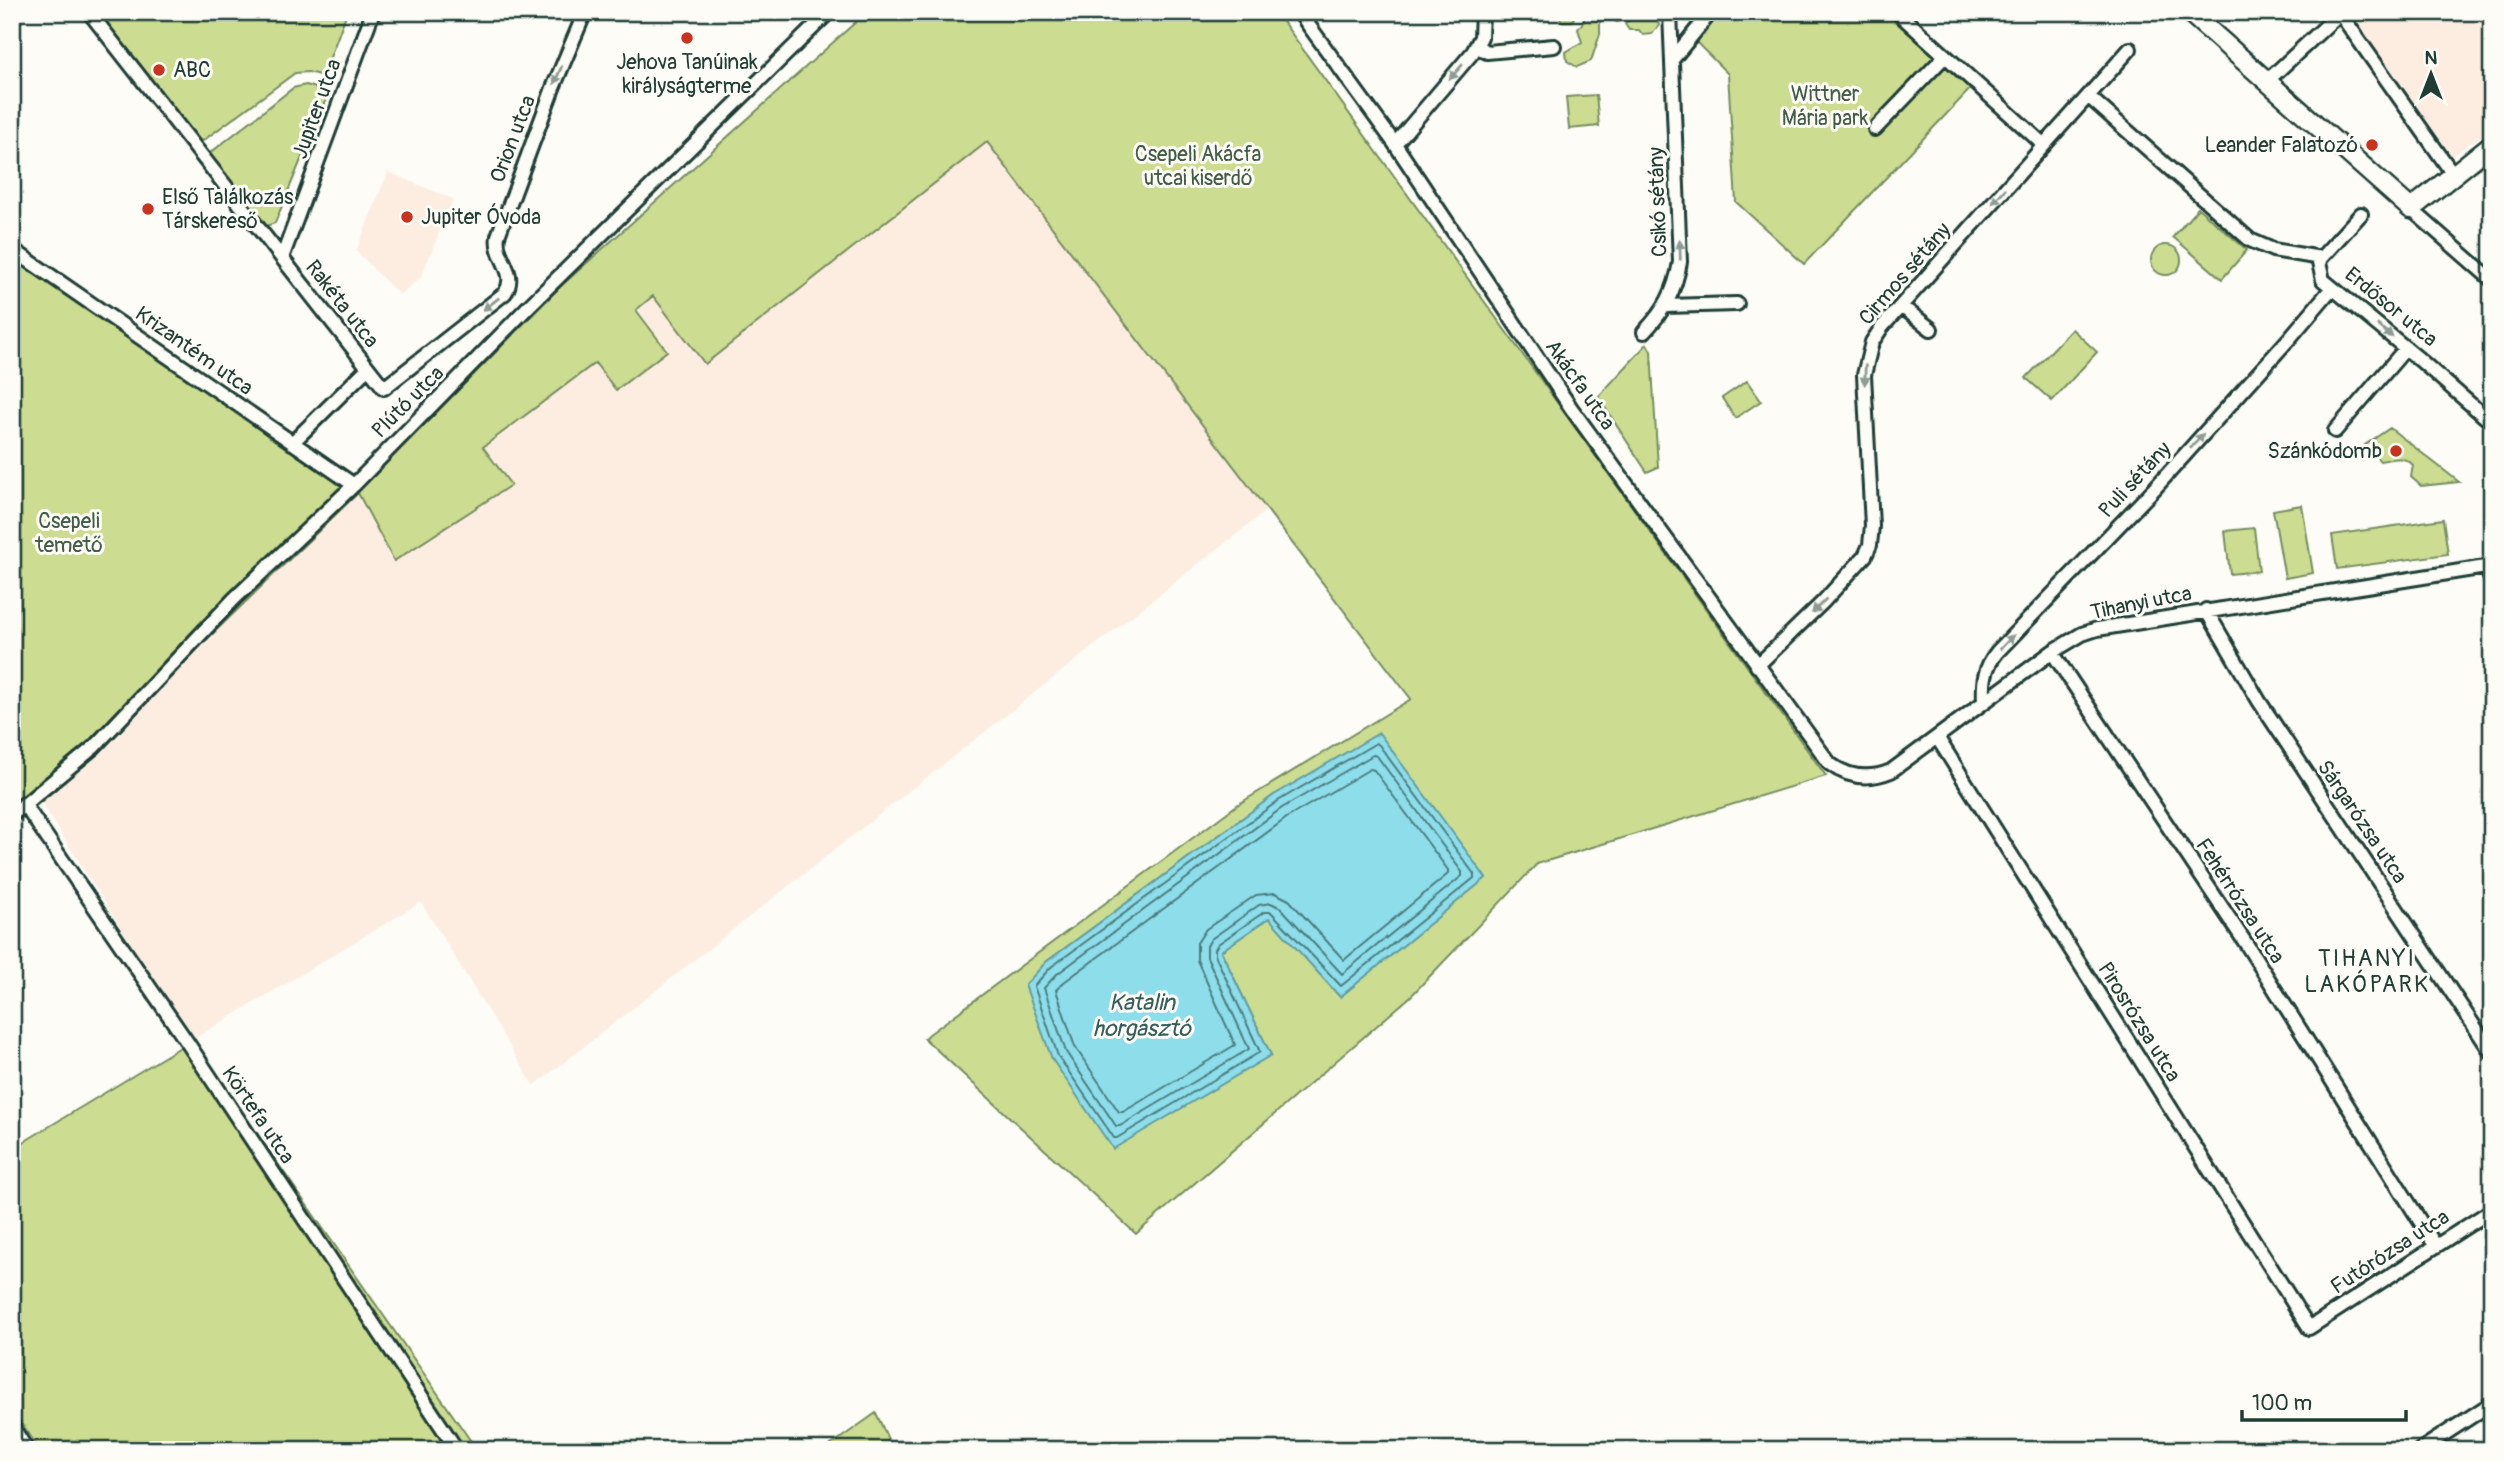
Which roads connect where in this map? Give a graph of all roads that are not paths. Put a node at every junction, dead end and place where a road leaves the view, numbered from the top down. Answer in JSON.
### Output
{"nodes":[{"id":1,"x":89,"y":12,"type":"edge"},
{"id":2,"x":373,"y":12,"type":"edge"},
{"id":3,"x":585,"y":12,"type":"edge"},
{"id":4,"x":829,"y":12,"type":"edge"},
{"id":5,"x":1299,"y":12,"type":"edge"},
{"id":6,"x":1482,"y":12,"type":"edge"},
{"id":7,"x":1670,"y":12,"type":"edge"},
{"id":8,"x":1711,"y":12,"type":"edge"},
{"id":9,"x":1897,"y":12,"type":"edge"},
{"id":10,"x":2189,"y":12,"type":"edge"},
{"id":11,"x":2339,"y":13,"type":"edge"},
{"id":12,"x":1476,"y":46,"type":"junction"},
{"id":13,"x":1554,"y":46,"type":"dead end"},
{"id":14,"x":2130,"y":49,"type":"dead end"},
{"id":15,"x":1945,"y":56,"type":"junction"},
{"id":16,"x":1672,"y":60,"type":"junction"},
{"id":17,"x":2267,"y":81,"type":"junction"},
{"id":18,"x":2088,"y":96,"type":"junction"},
{"id":19,"x":1875,"y":130,"type":"dead end"},
{"id":20,"x":1395,"y":144,"type":"junction"},
{"id":21,"x":2044,"y":145,"type":"junction"},
{"id":22,"x":2492,"y":145,"type":"edge"},
{"id":23,"x":2453,"y":174,"type":"junction"},
{"id":24,"x":2411,"y":209,"type":"junction"},
{"id":25,"x":2361,"y":214,"type":"dead end"},
{"id":26,"x":12,"y":249,"type":"edge"},
{"id":27,"x":282,"y":258,"type":"junction"},
{"id":28,"x":2321,"y":258,"type":"junction"},
{"id":29,"x":2492,"y":280,"type":"edge"},
{"id":30,"x":2332,"y":289,"type":"junction"},
{"id":31,"x":1737,"y":304,"type":"dead end"},
{"id":32,"x":1667,"y":306,"type":"junction"},
{"id":33,"x":1901,"y":306,"type":"junction"},
{"id":34,"x":1931,"y":330,"type":"dead end"},
{"id":35,"x":1644,"y":332,"type":"dead end"},
{"id":36,"x":2406,"y":348,"type":"junction"},
{"id":37,"x":368,"y":368,"type":"junction"},
{"id":38,"x":384,"y":387,"type":"joint"},
{"id":39,"x":2492,"y":422,"type":"edge"},
{"id":40,"x":2335,"y":431,"type":"dead end"},
{"id":41,"x":292,"y":443,"type":"junction"},
{"id":42,"x":354,"y":485,"type":"junction"},
{"id":43,"x":2489,"y":567,"type":"edge"},
{"id":44,"x":2492,"y":583,"type":"edge"},
{"id":45,"x":2206,"y":610,"type":"junction"},
{"id":46,"x":2052,"y":652,"type":"junction"},
{"id":47,"x":1757,"y":666,"type":"junction"},
{"id":48,"x":1984,"y":702,"type":"junction"},
{"id":49,"x":1937,"y":737,"type":"junction"},
{"id":50,"x":1840,"y":772,"type":"joint"},
{"id":51,"x":24,"y":804,"type":"junction"},
{"id":52,"x":12,"y":815,"type":"edge"},
{"id":53,"x":2492,"y":1052,"type":"edge"},
{"id":54,"x":2492,"y":1210,"type":"edge"},
{"id":55,"x":2435,"y":1245,"type":"junction"},
{"id":56,"x":2309,"y":1328,"type":"joint"},
{"id":57,"x":2492,"y":1403,"type":"edge"},
{"id":58,"x":12,"y":1426,"type":"edge"},
{"id":59,"x":27,"y":1450,"type":"edge"},
{"id":60,"x":457,"y":1450,"type":"edge"},
{"id":61,"x":2420,"y":1450,"type":"edge"}],
"edges":[{"from":1,"to":27,"type":"street","name":"Rakéta utca"},
{"from":2,"to":27,"type":"street","name":"Jupiter utca"},
{"from":3,"to":38,"type":"street","name":"Orion utca","one_way":true},
{"from":4,"to":42,"type":"street","name":"Plútó utca"},
{"from":5,"to":20,"type":"street","name":"Akácfa utca"},
{"from":6,"to":12,"type":"street"},
{"from":7,"to":16,"type":"street","name":"Csikó sétány"},
{"from":8,"to":16,"type":"street"},
{"from":9,"to":15,"type":"street"},
{"from":10,"to":17,"type":"street"},
{"from":11,"to":17,"type":"street"},
{"from":11,"to":23,"type":"street"},
{"from":12,"to":13,"type":"street"},
{"from":12,"to":20,"type":"street","one_way":true},
{"from":14,"to":18,"type":"street","name":"Cirmos sétány"},
{"from":15,"to":19,"type":"street"},
{"from":15,"to":21,"type":"street"},
{"from":32,"to":16,"type":"street","name":"Csikó sétány","one_way":true},
{"from":17,"to":24,"type":"street"},
{"from":18,"to":21,"type":"street","name":"Cirmos sétány"},
{"from":18,"to":28,"type":"street"},
{"from":20,"to":47,"type":"street","name":"Akácfa utca"},
{"from":21,"to":33,"type":"street","name":"Cirmos sétány","one_way":true},
{"from":22,"to":23,"type":"street"},
{"from":23,"to":24,"type":"street"},
{"from":24,"to":29,"type":"street"},
{"from":25,"to":28,"type":"street","name":"Erdősor utca"},
{"from":26,"to":41,"type":"street","name":"Krizantém utca"},
{"from":27,"to":37,"type":"street","name":"Rakéta utca"},
{"from":28,"to":30,"type":"street","name":"Erdősor utca"},
{"from":30,"to":36,"type":"street","name":"Erdősor utca","one_way":true},
{"from":48,"to":30,"type":"street","name":"Puli sétány","one_way":true},
{"from":31,"to":32,"type":"street"},
{"from":32,"to":35,"type":"street","name":"Csikó sétány"},
{"from":33,"to":34,"type":"street"},
{"from":33,"to":47,"type":"street","name":"Cirmos sétány","one_way":true},
{"from":36,"to":39,"type":"street","name":"Erdősor utca"},
{"from":36,"to":40,"type":"street"},
{"from":37,"to":38,"type":"street","name":"Rakéta utca"},
{"from":37,"to":41,"type":"street"},
{"from":41,"to":42,"type":"street","name":"Krizantém utca"},
{"from":42,"to":51,"type":"street","name":"Plútó utca"},
{"from":43,"to":44,"type":"street"},
{"from":43,"to":45,"type":"street","name":"Tihanyi utca"},
{"from":45,"to":46,"type":"street","name":"Tihanyi utca"},
{"from":45,"to":53,"type":"street","name":"Sárgarózsa utca"},
{"from":46,"to":48,"type":"street","name":"Tihanyi utca"},
{"from":46,"to":55,"type":"street","name":"Fehérrózsa utca"},
{"from":47,"to":50,"type":"street","name":"Akácfa utca"},
{"from":48,"to":49,"type":"street","name":"Tihanyi utca"},
{"from":49,"to":50,"type":"street","name":"Tihanyi utca"},
{"from":49,"to":56,"type":"street","name":"Pirosrózsa utca"},
{"from":51,"to":52,"type":"street","name":"Plútó utca"},
{"from":51,"to":60,"type":"street","name":"Körtefa utca"},
{"from":54,"to":55,"type":"street","name":"Futórózsa utca"},
{"from":55,"to":56,"type":"street","name":"Futórózsa utca"},
{"from":57,"to":61,"type":"street"},
{"from":58,"to":59,"type":"street"}]}
